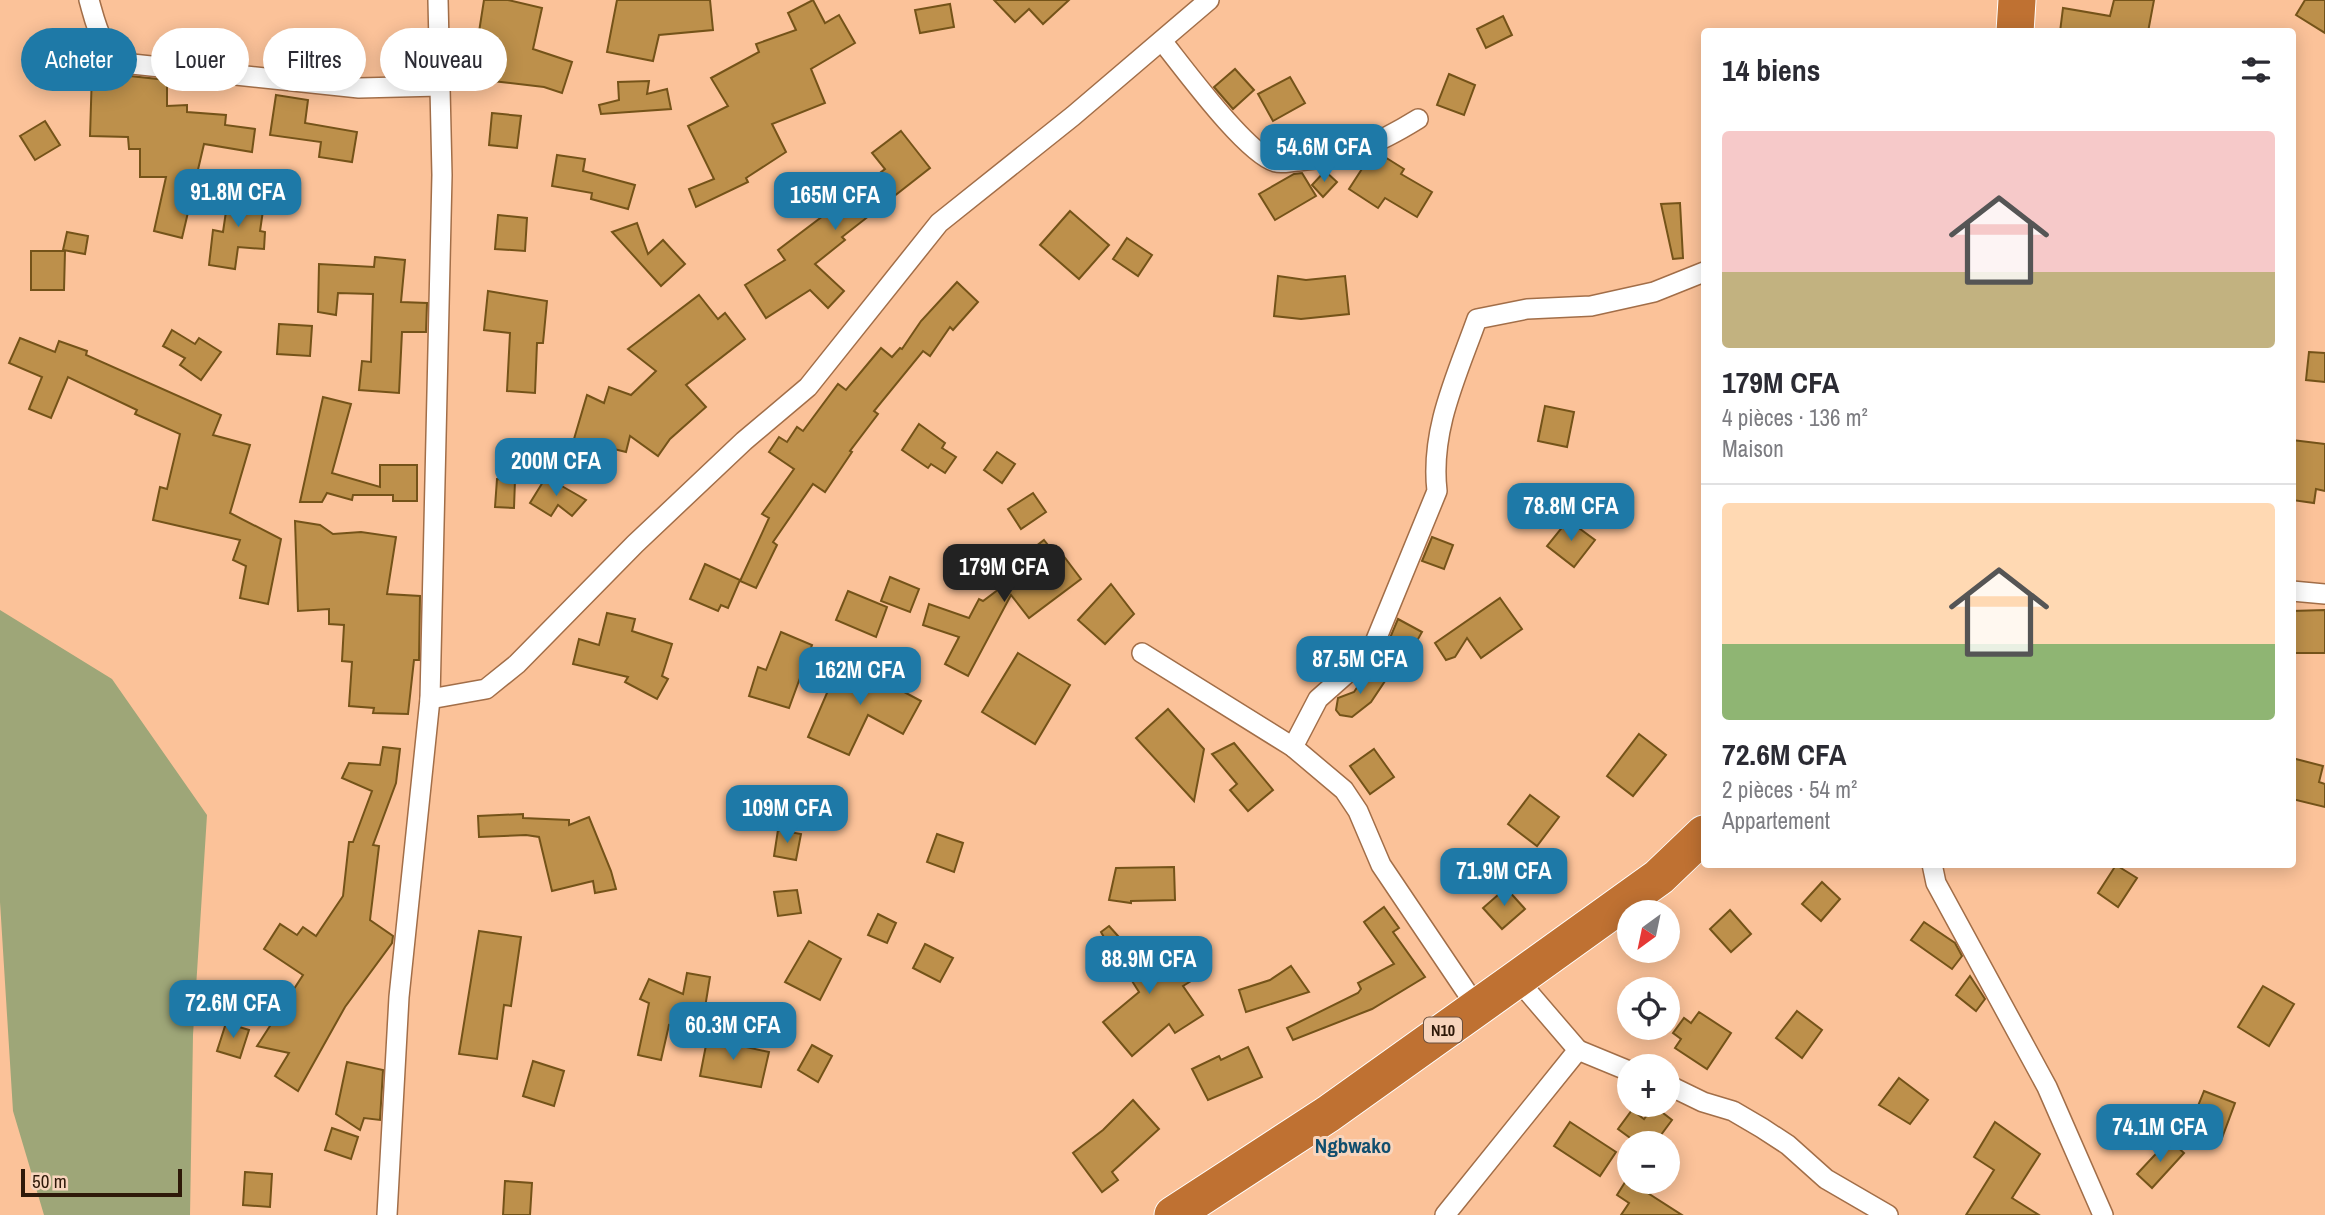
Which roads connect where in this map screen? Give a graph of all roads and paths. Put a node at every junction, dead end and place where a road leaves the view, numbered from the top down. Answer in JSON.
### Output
{"nodes":[{"id":1,"x":89,"y":0,"type":"edge"},
{"id":2,"x":438,"y":0,"type":"edge"},
{"id":3,"x":1209,"y":0,"type":"edge"},
{"id":4,"x":2017,"y":0,"type":"edge"},
{"id":5,"x":439,"y":28,"type":"edge"},
{"id":6,"x":2015,"y":28,"type":"edge"},
{"id":7,"x":1162,"y":41,"type":"junction"},
{"id":8,"x":380,"y":87,"type":"edge"},
{"id":9,"x":440,"y":91,"type":"edge"},
{"id":10,"x":1418,"y":119,"type":"dead end"},
{"id":11,"x":1701,"y":273,"type":"edge"},
{"id":12,"x":2296,"y":591,"type":"edge"},
{"id":13,"x":2325,"y":594,"type":"edge"},
{"id":14,"x":1142,"y":653,"type":"dead end"},
{"id":15,"x":430,"y":699,"type":"junction"},
{"id":16,"x":1293,"y":747,"type":"junction"},
{"id":17,"x":1701,"y":837,"type":"edge"},
{"id":18,"x":1933,"y":868,"type":"edge"},
{"id":19,"x":1517,"y":979,"type":"junction"},
{"id":20,"x":1476,"y":1006,"type":"junction"},
{"id":21,"x":1578,"y":1049,"type":"junction"},
{"id":22,"x":1617,"y":1066,"type":"edge"},
{"id":23,"x":1680,"y":1090,"type":"edge"},
{"id":24,"x":387,"y":1215,"type":"edge"},
{"id":25,"x":1173,"y":1215,"type":"edge"},
{"id":26,"x":1444,"y":1215,"type":"edge"},
{"id":27,"x":1888,"y":1215,"type":"edge"},
{"id":28,"x":2102,"y":1215,"type":"edge"}],
"edges":[{"from":1,"to":8,"type":"street"},
{"from":2,"to":5,"type":"street"},
{"from":3,"to":7,"type":"street"},
{"from":4,"to":6,"type":"highway"},
{"from":7,"to":10,"type":"street"},
{"from":7,"to":15,"type":"street"},
{"from":9,"to":15,"type":"street"},
{"from":11,"to":16,"type":"street"},
{"from":12,"to":13,"type":"street"},
{"from":14,"to":16,"type":"street"},
{"from":15,"to":24,"type":"street"},
{"from":16,"to":20,"type":"street"},
{"from":17,"to":19,"type":"highway","number":"N10"},
{"from":18,"to":28,"type":"street"},
{"from":19,"to":20,"type":"highway","number":"N10"},
{"from":19,"to":21,"type":"street"},
{"from":20,"to":25,"type":"highway","number":"N10"},
{"from":21,"to":22,"type":"street"},
{"from":21,"to":26,"type":"street"},
{"from":23,"to":27,"type":"street"}]}
